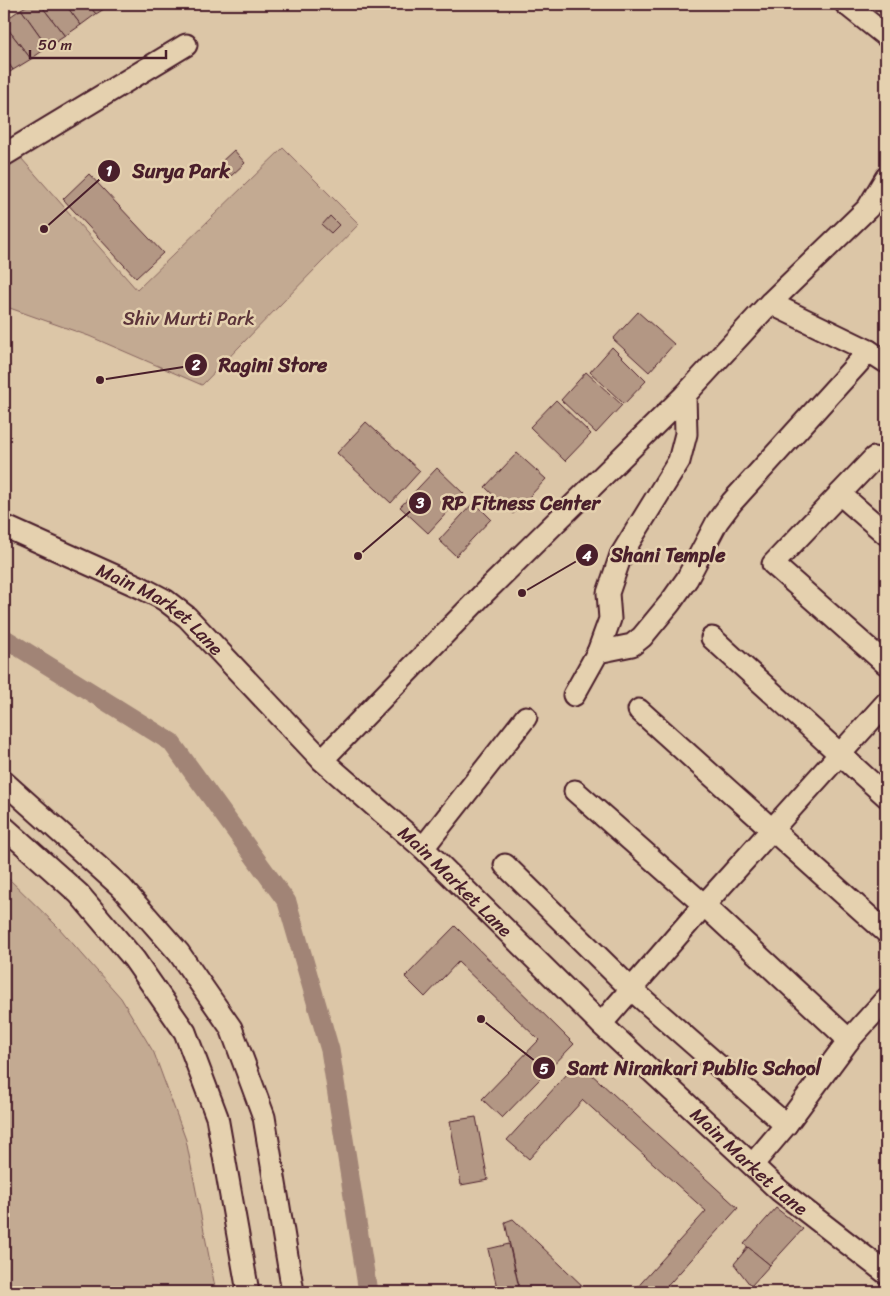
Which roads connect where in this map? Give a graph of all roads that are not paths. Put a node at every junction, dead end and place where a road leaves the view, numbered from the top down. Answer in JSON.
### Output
{"nodes":[{"id":1,"x":846,"y":4,"type":"edge"},
{"id":2,"x":886,"y":36,"type":"edge"},
{"id":3,"x":186,"y":45,"type":"dead end"},
{"id":4,"x":4,"y":155,"type":"edge"},
{"id":5,"x":886,"y":178,"type":"edge"},
{"id":6,"x":770,"y":303,"type":"junction"},
{"id":7,"x":877,"y":356,"type":"edge"},
{"id":8,"x":685,"y":395,"type":"junction"},
{"id":9,"x":874,"y":458,"type":"dead end"},
{"id":10,"x":840,"y":494,"type":"junction"},
{"id":11,"x":4,"y":526,"type":"edge"},
{"id":12,"x":886,"y":534,"type":"edge"},
{"id":13,"x":712,"y":638,"type":"dead end"},
{"id":14,"x":598,"y":652,"type":"junction"},
{"id":15,"x":886,"y":664,"type":"edge"},
{"id":16,"x":574,"y":694,"type":"dead end"},
{"id":17,"x":886,"y":703,"type":"edge"},
{"id":18,"x":639,"y":710,"type":"dead end"},
{"id":19,"x":526,"y":717,"type":"dead end"},
{"id":20,"x":840,"y":754,"type":"junction"},
{"id":21,"x":322,"y":760,"type":"junction"},
{"id":22,"x":4,"y":782,"type":"edge"},
{"id":23,"x":575,"y":791,"type":"dead end"},
{"id":24,"x":886,"y":796,"type":"edge"},
{"id":25,"x":4,"y":827,"type":"edge"},
{"id":26,"x":773,"y":829,"type":"junction"},
{"id":27,"x":423,"y":848,"type":"junction"},
{"id":28,"x":505,"y":864,"type":"dead end"},
{"id":29,"x":704,"y":905,"type":"junction"},
{"id":30,"x":886,"y":932,"type":"edge"},
{"id":31,"x":631,"y":989,"type":"junction"},
{"id":32,"x":886,"y":999,"type":"edge"},
{"id":33,"x":601,"y":1024,"type":"junction"},
{"id":34,"x":849,"y":1040,"type":"junction"},
{"id":35,"x":786,"y":1125,"type":"junction"},
{"id":36,"x":753,"y":1164,"type":"junction"},
{"id":37,"x":886,"y":1273,"type":"edge"},
{"id":38,"x":248,"y":1292,"type":"edge"},
{"id":39,"x":293,"y":1292,"type":"edge"}],
"edges":[{"from":1,"to":2,"type":"street"},
{"from":3,"to":4,"type":"street"},
{"from":5,"to":6,"type":"street"},
{"from":6,"to":7,"type":"street"},
{"from":6,"to":8,"type":"street"},
{"from":7,"to":14,"type":"street"},
{"from":8,"to":14,"type":"street"},
{"from":8,"to":21,"type":"street"},
{"from":9,"to":10,"type":"street"},
{"from":10,"to":12,"type":"street"},
{"from":10,"to":15,"type":"street"},
{"from":11,"to":21,"type":"street","name":"Main Market Lane"},
{"from":13,"to":20,"type":"street"},
{"from":14,"to":16,"type":"street"},
{"from":17,"to":20,"type":"street"},
{"from":18,"to":26,"type":"street"},
{"from":19,"to":27,"type":"street"},
{"from":20,"to":24,"type":"street"},
{"from":20,"to":26,"type":"street"},
{"from":21,"to":27,"type":"street","name":"Main Market Lane"},
{"from":22,"to":39,"type":"street"},
{"from":23,"to":29,"type":"street"},
{"from":25,"to":38,"type":"street"},
{"from":26,"to":29,"type":"street"},
{"from":26,"to":30,"type":"street"},
{"from":27,"to":33,"type":"street","name":"Main Market Lane"},
{"from":28,"to":31,"type":"street"},
{"from":29,"to":31,"type":"street"},
{"from":29,"to":34,"type":"street"},
{"from":31,"to":33,"type":"street"},
{"from":31,"to":35,"type":"street"},
{"from":32,"to":34,"type":"street"},
{"from":33,"to":36,"type":"street","name":"Main Market Lane"},
{"from":34,"to":35,"type":"street"},
{"from":35,"to":36,"type":"street"},
{"from":36,"to":37,"type":"street","name":"Main Market Lane"}]}
